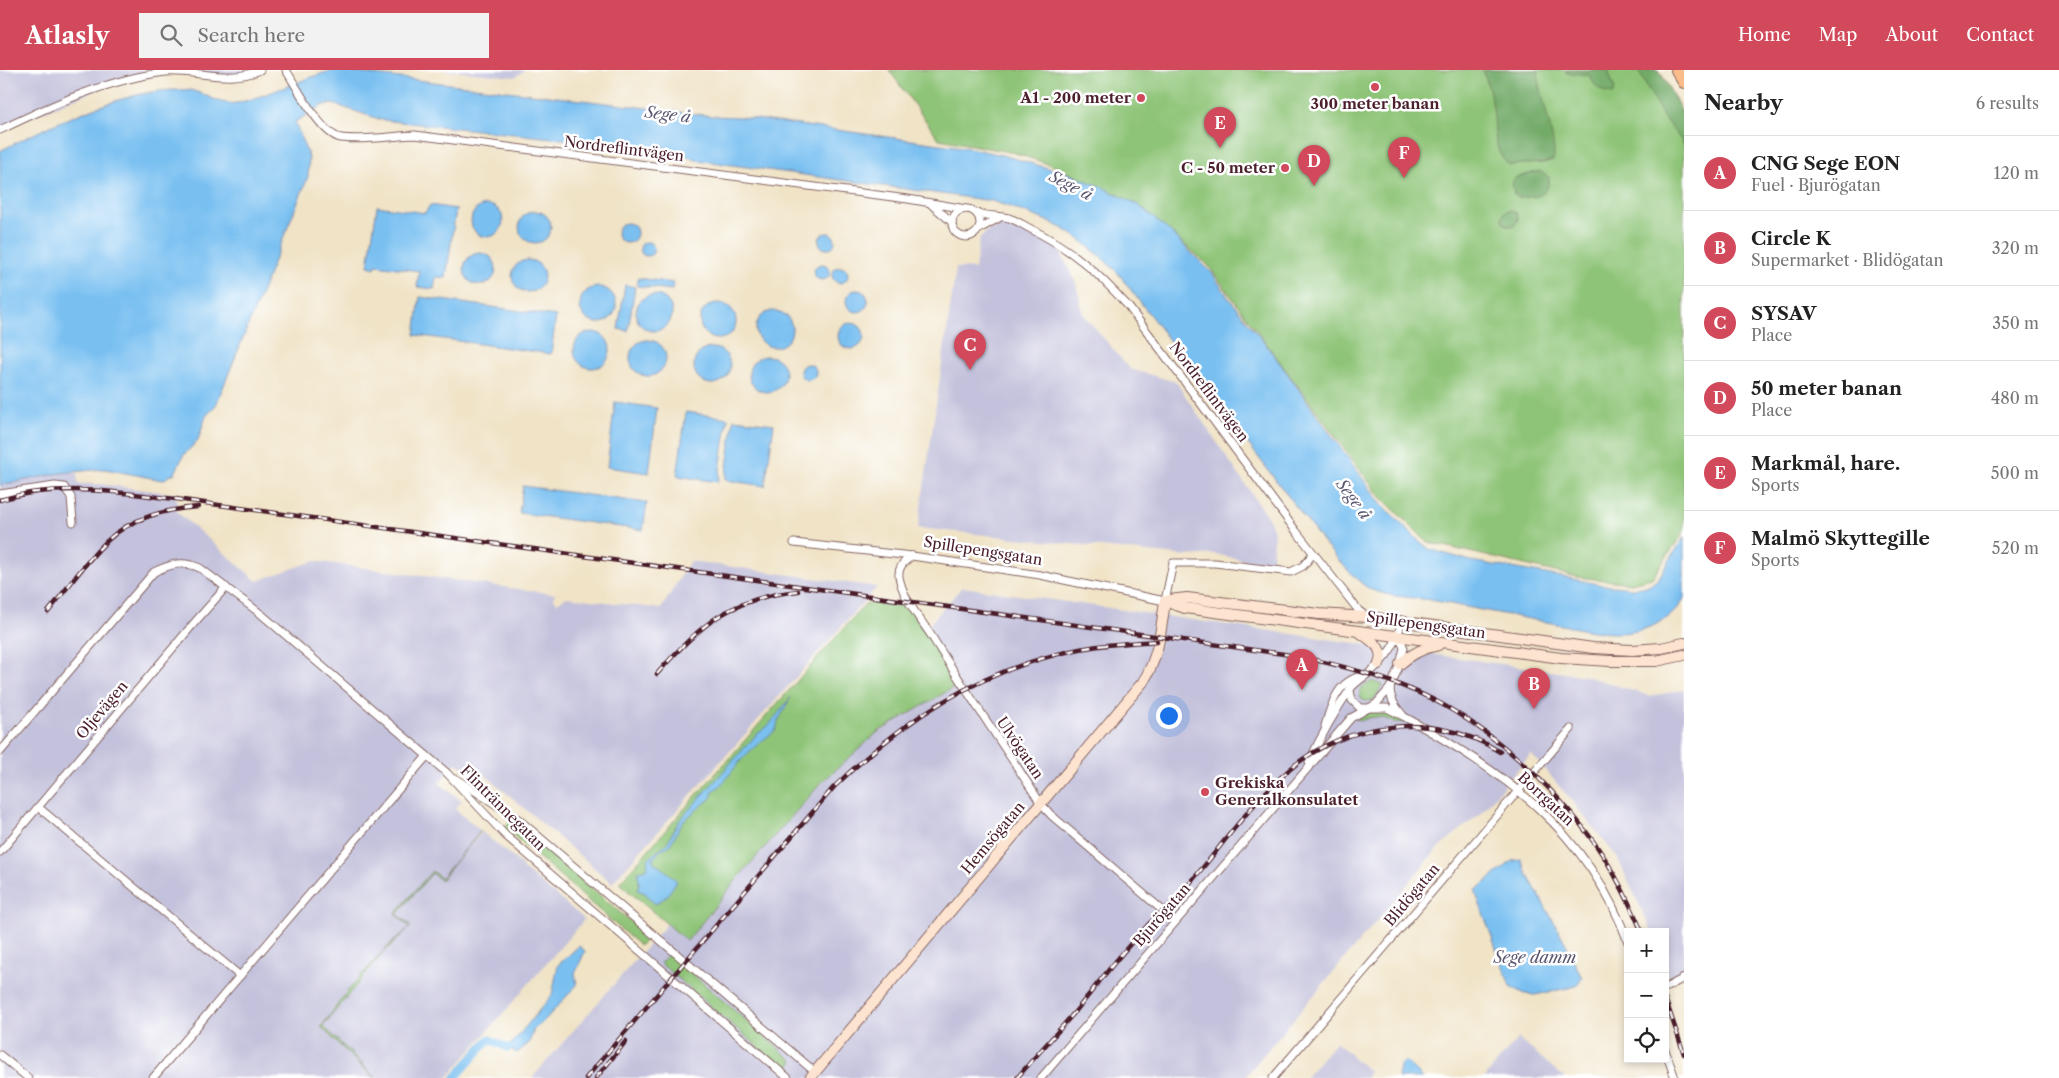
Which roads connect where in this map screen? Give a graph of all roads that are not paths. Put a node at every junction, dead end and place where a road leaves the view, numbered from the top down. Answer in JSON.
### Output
{"nodes":[{"id":1,"x":260,"y":70,"type":"edge"},
{"id":2,"x":286,"y":70,"type":"edge"},
{"id":3,"x":1677,"y":70,"type":"edge"},
{"id":4,"x":1684,"y":82,"type":"edge"},
{"id":5,"x":0,"y":130,"type":"edge"},
{"id":6,"x":930,"y":203,"type":"junction"},
{"id":7,"x":966,"y":209,"type":"junction"},
{"id":8,"x":975,"y":212,"type":"junction"},
{"id":9,"x":999,"y":218,"type":"junction"},
{"id":10,"x":952,"y":222,"type":"junction"},
{"id":11,"x":979,"y":229,"type":"junction"},
{"id":12,"x":0,"y":494,"type":"edge"},
{"id":13,"x":73,"y":522,"type":"dead end"},
{"id":14,"x":794,"y":544,"type":"dead end"},
{"id":15,"x":1313,"y":554,"type":"junction"},
{"id":16,"x":912,"y":556,"type":"junction"},
{"id":17,"x":226,"y":588,"type":"junction"},
{"id":18,"x":1165,"y":601,"type":"junction"},
{"id":19,"x":1369,"y":617,"type":"junction"},
{"id":20,"x":1401,"y":622,"type":"junction"},
{"id":21,"x":1358,"y":631,"type":"junction"},
{"id":22,"x":1399,"y":636,"type":"junction"},
{"id":23,"x":1448,"y":643,"type":"junction"},
{"id":24,"x":1684,"y":643,"type":"edge"},
{"id":25,"x":1684,"y":655,"type":"edge"},
{"id":26,"x":1379,"y":664,"type":"junction"},
{"id":27,"x":1400,"y":664,"type":"junction"},
{"id":28,"x":1367,"y":675,"type":"junction"},
{"id":29,"x":1390,"y":688,"type":"junction"},
{"id":30,"x":1350,"y":691,"type":"junction"},
{"id":31,"x":1368,"y":708,"type":"junction"},
{"id":32,"x":1403,"y":716,"type":"junction"},
{"id":33,"x":1571,"y":729,"type":"dead end"},
{"id":34,"x":1323,"y":732,"type":"junction"},
{"id":35,"x":0,"y":752,"type":"edge"},
{"id":36,"x":427,"y":756,"type":"junction"},
{"id":37,"x":1304,"y":771,"type":"junction"},
{"id":38,"x":447,"y":774,"type":"junction"},
{"id":39,"x":1519,"y":790,"type":"junction"},
{"id":40,"x":1041,"y":804,"type":"junction"},
{"id":41,"x":38,"y":807,"type":"junction"},
{"id":42,"x":0,"y":852,"type":"edge"},
{"id":43,"x":1175,"y":921,"type":"junction"},
{"id":44,"x":1624,"y":931,"type":"edge"},
{"id":45,"x":240,"y":976,"type":"junction"},
{"id":46,"x":1684,"y":978,"type":"edge"},
{"id":47,"x":1669,"y":986,"type":"edge"},
{"id":48,"x":0,"y":1055,"type":"edge"},
{"id":49,"x":1669,"y":1062,"type":"edge"},
{"id":50,"x":816,"y":1076,"type":"edge"},
{"id":51,"x":28,"y":1078,"type":"edge"},
{"id":52,"x":153,"y":1078,"type":"edge"},
{"id":53,"x":788,"y":1078,"type":"edge"},
{"id":54,"x":1041,"y":1078,"type":"edge"},
{"id":55,"x":1273,"y":1078,"type":"edge"},
{"id":56,"x":1674,"y":1078,"type":"edge"}],
"edges":[{"from":1,"to":5,"type":"street"},
{"from":2,"to":6,"type":"street","name":"Nordreflintvägen"},
{"from":3,"to":4,"type":"highway"},
{"from":6,"to":7,"type":"street","name":"Nordreflintvägen"},
{"from":6,"to":10,"type":"street"},
{"from":7,"to":8,"type":"street"},
{"from":7,"to":10,"type":"street"},
{"from":8,"to":9,"type":"street","name":"Nordreflintvägen"},
{"from":8,"to":11,"type":"street"},
{"from":9,"to":11,"type":"street"},
{"from":9,"to":15,"type":"street","name":"Nordreflintvägen"},
{"from":10,"to":11,"type":"street"},
{"from":12,"to":13,"type":"street"},
{"from":14,"to":16,"type":"street","name":"Spillepengsgatan"},
{"from":15,"to":18,"type":"street"},
{"from":15,"to":19,"type":"street","name":"Nordreflintvägen"},
{"from":16,"to":18,"type":"street","name":"Spillepengsgatan"},
{"from":16,"to":40,"type":"street","name":"Ulvögatan"},
{"from":17,"to":35,"type":"street"},
{"from":17,"to":36,"type":"street"},
{"from":17,"to":41,"type":"street","name":"Oljevägen"},
{"from":18,"to":19,"type":"street","name":"Spillepengsgatan"},
{"from":18,"to":21,"type":"street","name":"Spillepengsgatan"},
{"from":18,"to":40,"type":"street","name":"Hemsögatan"},
{"from":19,"to":20,"type":"street","name":"Spillepengsgatan"},
{"from":20,"to":22,"type":"street","name":"Bjurögatan"},
{"from":20,"to":24,"type":"street","name":"Spillepengsgatan"},
{"from":21,"to":22,"type":"street","name":"Spillepengsgatan"},
{"from":21,"to":26,"type":"street"},
{"from":22,"to":23,"type":"street","name":"Spillepengsgatan"},
{"from":22,"to":26,"type":"street","name":"Bjurögatan"},
{"from":22,"to":27,"type":"street","name":"Bjurögatan"},
{"from":23,"to":25,"type":"street","name":"Spillepengsgatan"},
{"from":23,"to":27,"type":"street"},
{"from":26,"to":28,"type":"street","name":"Bjurögatan"},
{"from":27,"to":29,"type":"street","name":"Bjurögatan"},
{"from":28,"to":30,"type":"street","name":"Bjurögatan"},
{"from":28,"to":34,"type":"street","name":"Bjurögatan"},
{"from":29,"to":31,"type":"street","name":"Bjurögatan"},
{"from":29,"to":32,"type":"street"},
{"from":30,"to":31,"type":"street"},
{"from":30,"to":34,"type":"street","name":"Bjurögatan"},
{"from":31,"to":32,"type":"street","name":"Borrgatan"},
{"from":31,"to":37,"type":"street","name":"Bjurögatan"},
{"from":32,"to":39,"type":"street","name":"Borrgatan"},
{"from":33,"to":39,"type":"street","name":"Blidögatan"},
{"from":34,"to":37,"type":"street","name":"Bjurögatan"},
{"from":36,"to":38,"type":"street"},
{"from":36,"to":45,"type":"street"},
{"from":37,"to":43,"type":"street","name":"Bjurögatan"},
{"from":38,"to":50,"type":"street","name":"Flintrännegatan"},
{"from":38,"to":53,"type":"street","name":"Flintrännegatan"},
{"from":39,"to":44,"type":"street","name":"Borrgatan"},
{"from":39,"to":55,"type":"street","name":"Blidögatan"},
{"from":40,"to":43,"type":"street","name":"Ulvögatan"},
{"from":40,"to":50,"type":"street","name":"Hemsögatan"},
{"from":41,"to":42,"type":"street","name":"Oljevägen"},
{"from":41,"to":45,"type":"street"},
{"from":43,"to":54,"type":"street","name":"Bjurögatan"},
{"from":45,"to":52,"type":"street"},
{"from":46,"to":47,"type":"street"},
{"from":48,"to":51,"type":"street"},
{"from":49,"to":56,"type":"street"}]}
